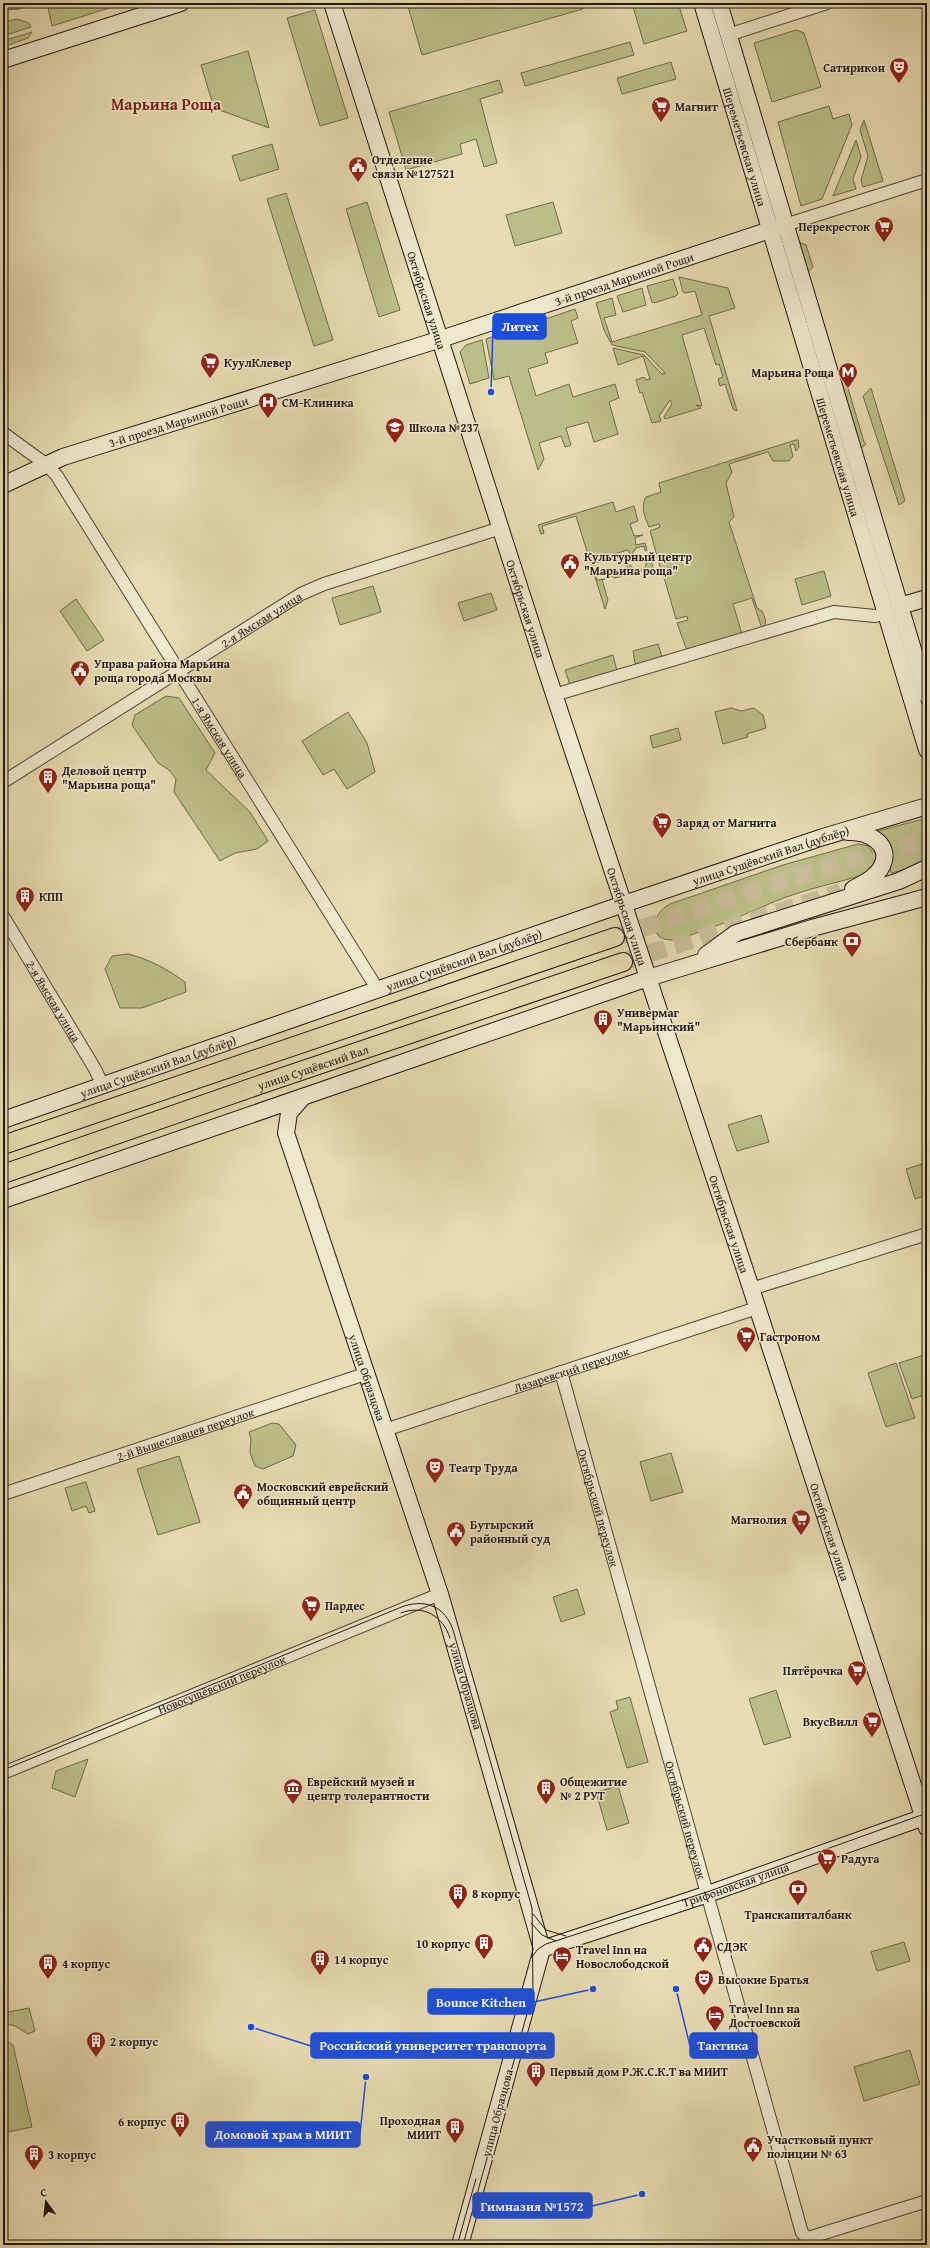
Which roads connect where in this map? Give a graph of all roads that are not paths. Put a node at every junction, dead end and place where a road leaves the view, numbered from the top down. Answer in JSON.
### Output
{"nodes":[{"id":1,"x":180,"y":3,"type":"edge"},
{"id":2,"x":332,"y":3,"type":"edge"},
{"id":3,"x":702,"y":3,"type":"edge"},
{"id":4,"x":719,"y":3,"type":"edge"},
{"id":5,"x":827,"y":3,"type":"edge"},
{"id":6,"x":728,"y":35,"type":"junction"},
{"id":7,"x":3,"y":60,"type":"edge"},
{"id":8,"x":927,"y":180,"type":"edge"},
{"id":9,"x":778,"y":227,"type":"junction"},
{"id":10,"x":438,"y":340,"type":"junction"},
{"id":11,"x":3,"y":433,"type":"edge"},
{"id":12,"x":48,"y":465,"type":"junction"},
{"id":13,"x":3,"y":485,"type":"edge"},
{"id":14,"x":500,"y":528,"type":"junction"},
{"id":15,"x":927,"y":598,"type":"edge"},
{"id":16,"x":900,"y":606,"type":"junction"},
{"id":17,"x":886,"y":613,"type":"junction"},
{"id":18,"x":179,"y":672,"type":"junction"},
{"id":19,"x":554,"y":695,"type":"junction"},
{"id":20,"x":927,"y":696,"type":"edge"},
{"id":21,"x":927,"y":750,"type":"edge"},
{"id":22,"x":3,"y":782,"type":"edge"},
{"id":23,"x":927,"y":796,"type":"edge"},
{"id":24,"x":927,"y":806,"type":"edge"},
{"id":25,"x":911,"y":810,"type":"junction"},
{"id":26,"x":823,"y":837,"type":"junction"},
{"id":27,"x":927,"y":868,"type":"edge"},
{"id":28,"x":927,"y":898,"type":"edge"},
{"id":29,"x":830,"y":903,"type":"junction"},
{"id":30,"x":624,"y":904,"type":"junction"},
{"id":31,"x":3,"y":916,"type":"edge"},
{"id":32,"x":615,"y":937,"type":"tunnel mouth"},
{"id":33,"x":623,"y":962,"type":"tunnel mouth"},
{"id":34,"x":695,"y":963,"type":"junction"},
{"id":35,"x":648,"y":978,"type":"junction"},
{"id":36,"x":378,"y":990,"type":"junction"},
{"id":37,"x":103,"y":1086,"type":"junction"},
{"id":38,"x":303,"y":1097,"type":"junction"},
{"id":39,"x":250,"y":1115,"type":"junction"},
{"id":40,"x":3,"y":1120,"type":"edge"},
{"id":41,"x":286,"y":1133,"type":"junction"},
{"id":42,"x":3,"y":1145,"type":"edge"},
{"id":43,"x":3,"y":1174,"type":"edge"},
{"id":44,"x":3,"y":1200,"type":"edge"},
{"id":45,"x":927,"y":1234,"type":"edge"},
{"id":46,"x":751,"y":1289,"type":"junction"},
{"id":47,"x":757,"y":1308,"type":"junction"},
{"id":48,"x":562,"y":1372,"type":"junction"},
{"id":49,"x":368,"y":1373,"type":"junction"},
{"id":50,"x":385,"y":1430,"type":"junction"},
{"id":51,"x":3,"y":1494,"type":"edge"},
{"id":52,"x":440,"y":1594,"type":"junction"},
{"id":53,"x":3,"y":1773,"type":"edge"},
{"id":54,"x":926,"y":1821,"type":"edge"},
{"id":55,"x":708,"y":1894,"type":"junction"},
{"id":56,"x":542,"y":1949,"type":"junction"},
{"id":57,"x":927,"y":2201,"type":"edge"},
{"id":58,"x":460,"y":2245,"type":"edge"}],
"edges":[{"from":1,"to":7,"type":"street"},
{"from":2,"to":10,"type":"street","name":"Октябрьская улица"},
{"from":3,"to":9,"type":"street","name":"Шереметьевская улица"},
{"from":4,"to":6,"type":"street","name":"Шереметьевская улица"},
{"from":5,"to":6,"type":"street"},
{"from":6,"to":9,"type":"street","name":"Шереметьевская улица"},
{"from":8,"to":9,"type":"street","name":"3-й проезд Марьиной Рощи"},
{"from":9,"to":10,"type":"street","name":"3-й проезд Марьиной Рощи"},
{"from":9,"to":16,"type":"street","name":"Шереметьевская улица"},
{"from":9,"to":17,"type":"street","name":"Шереметьевская улица"},
{"from":10,"to":12,"type":"street","name":"3-й проезд Марьиной Рощи"},
{"from":10,"to":14,"type":"street","name":"Октябрьская улица"},
{"from":11,"to":12,"type":"street"},
{"from":12,"to":13,"type":"street","name":"3-й проезд Марьиной Рощи"},
{"from":12,"to":18,"type":"street","name":"1-я Ямская улица"},
{"from":14,"to":18,"type":"street","name":"2-я Ямская улица"},
{"from":14,"to":19,"type":"street","name":"Октябрьская улица"},
{"from":15,"to":16,"type":"street"},
{"from":16,"to":20,"type":"street","name":"Шереметьевская улица"},
{"from":17,"to":19,"type":"street"},
{"from":17,"to":21,"type":"street","name":"Шереметьевская улица"},
{"from":18,"to":22,"type":"street","name":"2-я Ямская улица"},
{"from":18,"to":36,"type":"street","name":"1-я Ямская улица"},
{"from":19,"to":30,"type":"street","name":"Октябрьская улица"},
{"from":23,"to":25,"type":"street"},
{"from":24,"to":25,"type":"street","name":"улица Сущёвский Вал (дублёр)"},
{"from":25,"to":26,"type":"street","name":"улица Сущёвский Вал (дублёр)"},
{"from":26,"to":29,"type":"street"},
{"from":26,"to":30,"type":"street","name":"улица Сущёвский Вал (дублёр)"},
{"from":27,"to":29,"type":"street"},
{"from":28,"to":34,"type":"street"},
{"from":29,"to":34,"type":"street"},
{"from":30,"to":35,"type":"street","name":"Октябрьская улица"},
{"from":30,"to":36,"type":"street","name":"улица Сущёвский Вал (дублёр)"},
{"from":31,"to":37,"type":"street","name":"2-я Ямская улица"},
{"from":32,"to":42,"type":"main road"},
{"from":33,"to":43,"type":"main road","name":"улица Сущёвский Вал"},
{"from":34,"to":35,"type":"street"},
{"from":35,"to":38,"type":"street"},
{"from":35,"to":46,"type":"street","name":"Октябрьская улица"},
{"from":36,"to":37,"type":"street","name":"улица Сущёвский Вал (дублёр)"},
{"from":37,"to":40,"type":"street","name":"улица Сущёвский Вал (дублёр)"},
{"from":38,"to":39,"type":"street"},
{"from":38,"to":41,"type":"street","name":"улица Образцова"},
{"from":39,"to":41,"type":"street","name":"улица Образцова"},
{"from":39,"to":44,"type":"street"},
{"from":41,"to":49,"type":"street","name":"улица Образцова"},
{"from":45,"to":46,"type":"street"},
{"from":46,"to":47,"type":"street","name":"Октябрьская улица"},
{"from":47,"to":48,"type":"street","name":"Лазаревский переулок"},
{"from":47,"to":54,"type":"street","name":"Октябрьская улица"},
{"from":48,"to":50,"type":"street","name":"Лазаревский переулок"},
{"from":48,"to":55,"type":"street","name":"Октябрьский переулок"},
{"from":49,"to":50,"type":"street","name":"улица Образцова"},
{"from":49,"to":51,"type":"street","name":"2-й Вышеславцев переулок"},
{"from":50,"to":52,"type":"street","name":"улица Образцова"},
{"from":52,"to":53,"type":"street","name":"Новосущёвский переулок"},
{"from":52,"to":56,"type":"street","name":"улица Образцова"},
{"from":54,"to":55,"type":"street","name":"Трифоновская улица"},
{"from":55,"to":56,"type":"street","name":"Трифоновская улица"},
{"from":55,"to":57,"type":"street","name":"Октябрьский переулок"},
{"from":56,"to":58,"type":"street","name":"улица Образцова"}]}
